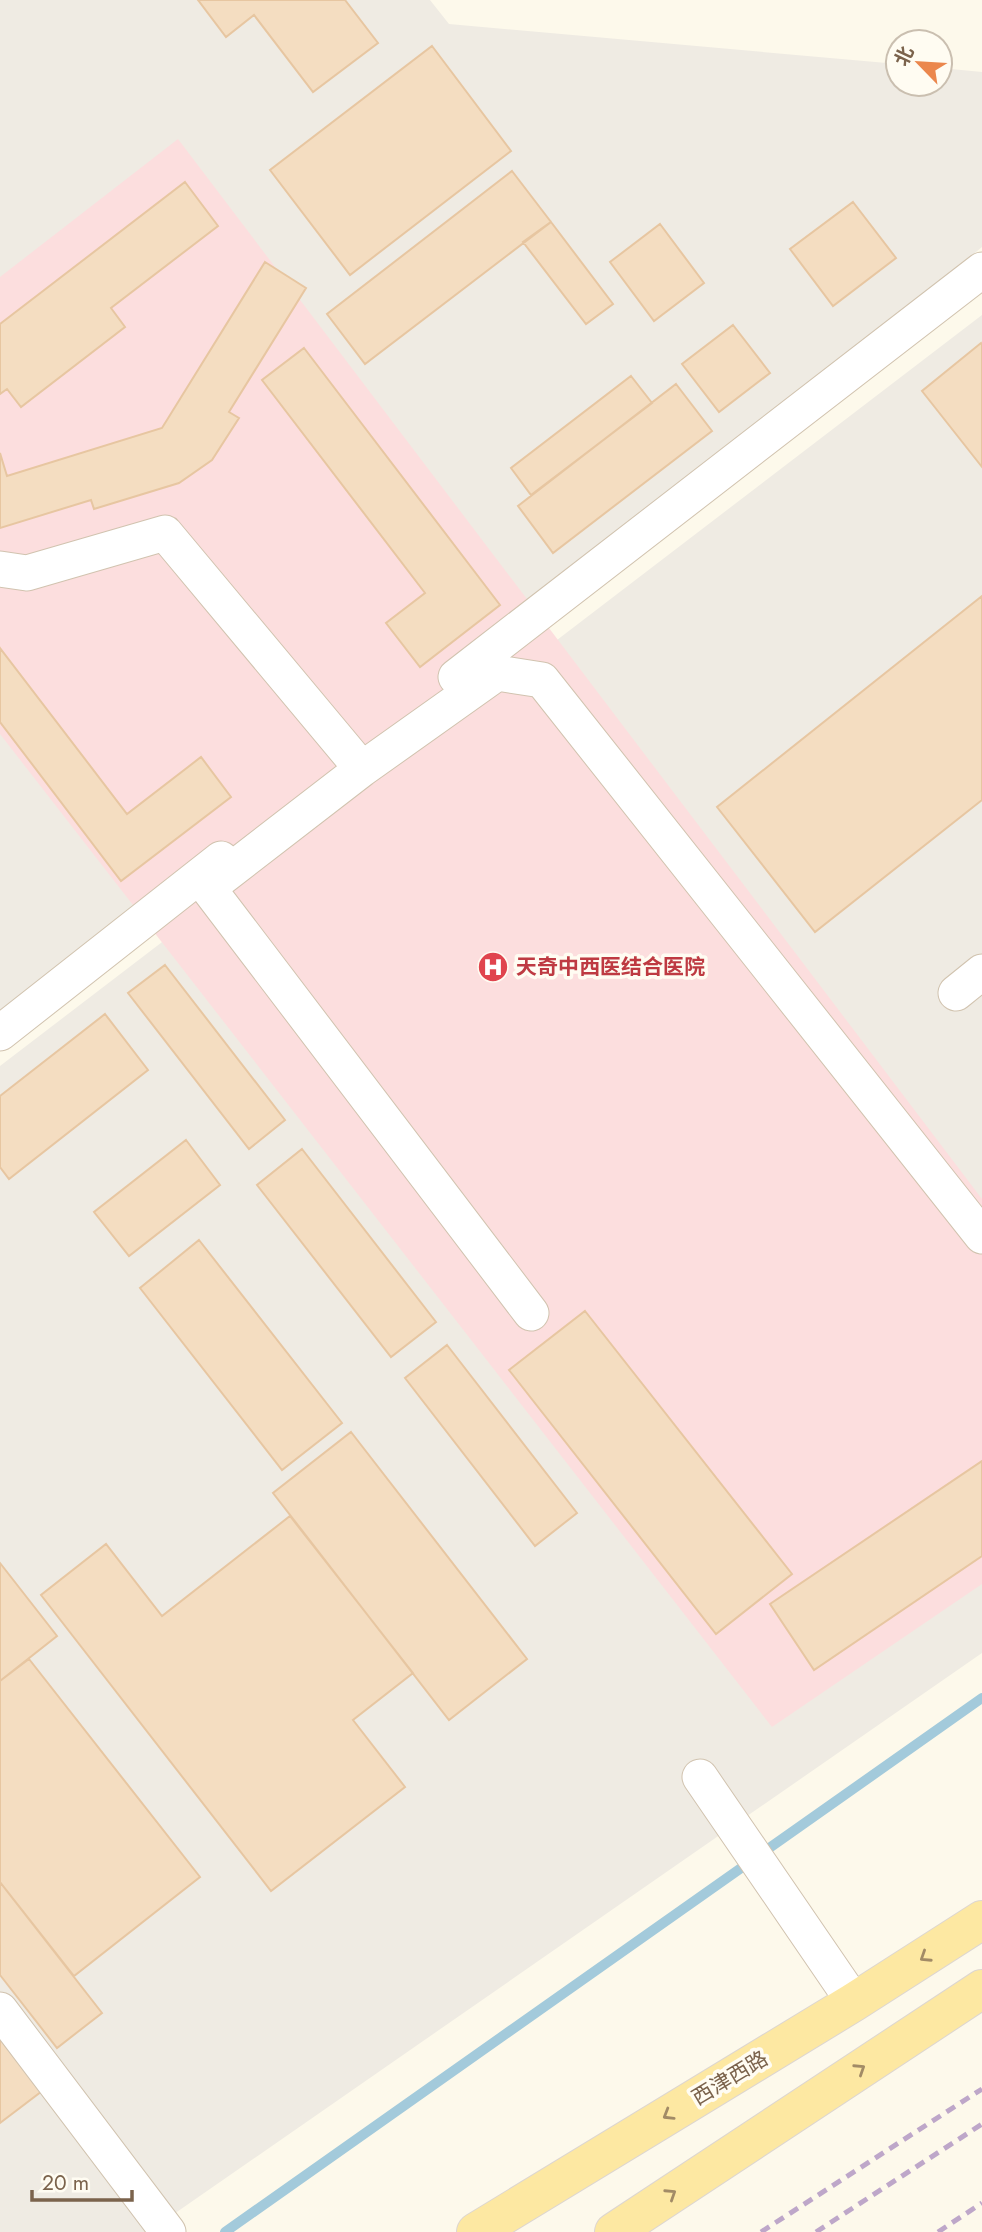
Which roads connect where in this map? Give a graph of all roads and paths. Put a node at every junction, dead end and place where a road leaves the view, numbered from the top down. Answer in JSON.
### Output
{"nodes":[{"id":1,"x":982,"y":270,"type":"edge"},
{"id":2,"x":0,"y":569,"type":"edge"},
{"id":3,"x":357,"y":763,"type":"junction"},
{"id":4,"x":0,"y":1034,"type":"edge"},
{"id":5,"x":982,"y":1237,"type":"edge"},
{"id":6,"x":531,"y":1314,"type":"dead end"},
{"id":7,"x":700,"y":1777,"type":"dead end"},
{"id":8,"x":982,"y":1920,"type":"edge"},
{"id":9,"x":982,"y":1989,"type":"edge"},
{"id":10,"x":854,"y":2002,"type":"junction"},
{"id":11,"x":0,"y":2010,"type":"edge"},
{"id":12,"x":168,"y":2231,"type":"edge"},
{"id":13,"x":475,"y":2232,"type":"edge"},
{"id":14,"x":614,"y":2232,"type":"edge"}],
"edges":[{"from":1,"to":3,"type":"street"},
{"from":2,"to":3,"type":"street"},
{"from":3,"to":4,"type":"street"},
{"from":3,"to":5,"type":"street"},
{"from":3,"to":6,"type":"street"},
{"from":7,"to":10,"type":"street"},
{"from":8,"to":10,"type":"main road","name":"西津西路","one_way":true},
{"from":14,"to":9,"type":"main road","one_way":true},
{"from":10,"to":13,"type":"main road","name":"西津西路","one_way":true},
{"from":11,"to":12,"type":"street"}]}
